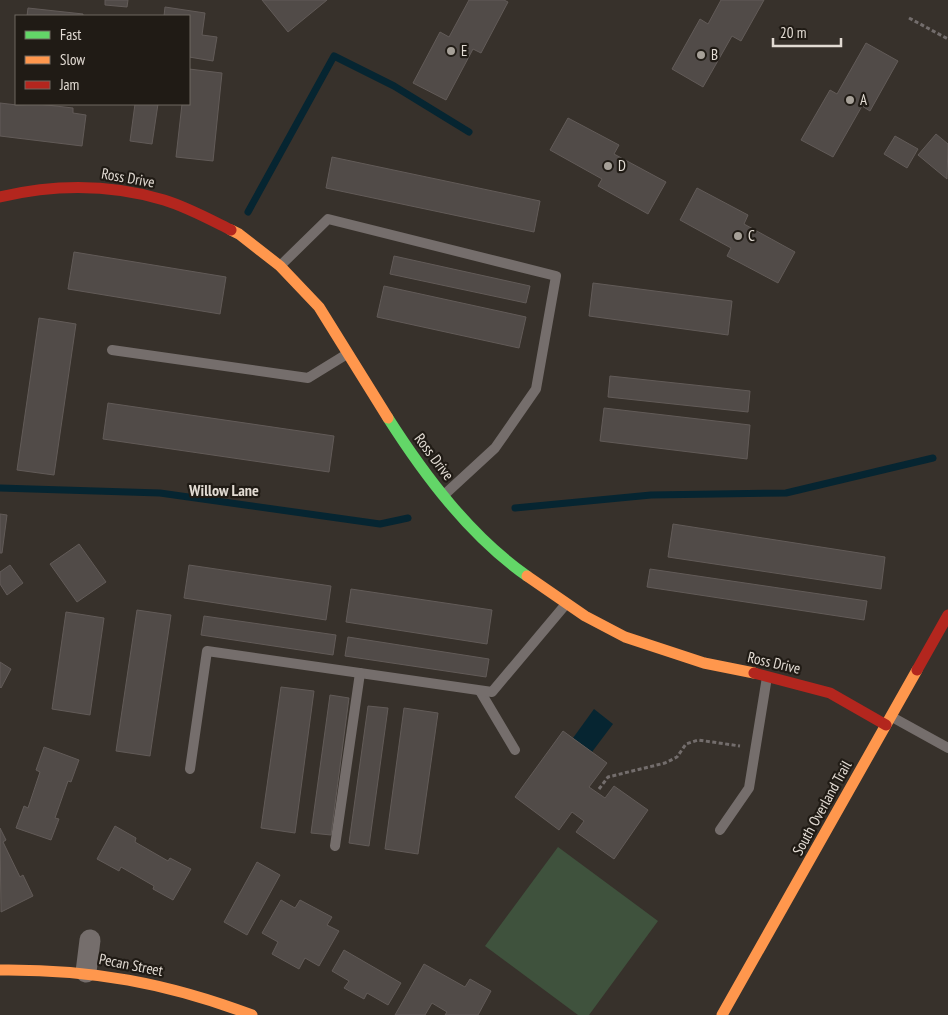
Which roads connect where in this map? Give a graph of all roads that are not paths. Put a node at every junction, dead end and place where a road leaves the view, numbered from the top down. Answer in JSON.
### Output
{"nodes":[{"id":1,"x":0,"y":197,"type":"edge"},
{"id":2,"x":280,"y":266,"type":"junction"},
{"id":3,"x":112,"y":350,"type":"dead end"},
{"id":4,"x":348,"y":354,"type":"junction"},
{"id":5,"x":443,"y":495,"type":"junction"},
{"id":6,"x":566,"y":603,"type":"junction"},
{"id":7,"x":948,"y":615,"type":"edge"},
{"id":8,"x":360,"y":673,"type":"junction"},
{"id":9,"x":768,"y":676,"type":"junction"},
{"id":10,"x":480,"y":691,"type":"junction"},
{"id":11,"x":889,"y":721,"type":"junction"},
{"id":12,"x":948,"y":748,"type":"edge"},
{"id":13,"x":514,"y":750,"type":"dead end"},
{"id":14,"x":190,"y":768,"type":"dead end"},
{"id":15,"x":720,"y":830,"type":"dead end"},
{"id":16,"x":335,"y":846,"type":"dead end"},
{"id":17,"x":90,"y":940,"type":"dead end"},
{"id":18,"x":0,"y":970,"type":"edge"},
{"id":19,"x":86,"y":972,"type":"junction"},
{"id":20,"x":252,"y":1015,"type":"edge"},
{"id":21,"x":722,"y":1015,"type":"edge"}],
"edges":[{"from":1,"to":2,"type":"street","name":"Ross Drive"},
{"from":2,"to":4,"type":"street","name":"Ross Drive"},
{"from":2,"to":5,"type":"lane"},
{"from":3,"to":4,"type":"lane"},
{"from":4,"to":5,"type":"street","name":"Ross Drive"},
{"from":5,"to":6,"type":"street","name":"Ross Drive"},
{"from":6,"to":9,"type":"street","name":"Ross Drive"},
{"from":6,"to":10,"type":"lane"},
{"from":7,"to":11,"type":"street","name":"South Overland Trail"},
{"from":8,"to":10,"type":"lane"},
{"from":8,"to":14,"type":"lane"},
{"from":8,"to":16,"type":"lane"},
{"from":9,"to":11,"type":"street","name":"Ross Drive"},
{"from":9,"to":15,"type":"lane"},
{"from":10,"to":13,"type":"lane"},
{"from":11,"to":12,"type":"lane"},
{"from":11,"to":21,"type":"street","name":"South Overland Trail"},
{"from":17,"to":19,"type":"street"},
{"from":18,"to":19,"type":"street","name":"Pecan Street"},
{"from":19,"to":20,"type":"street","name":"Pecan Street"}]}
